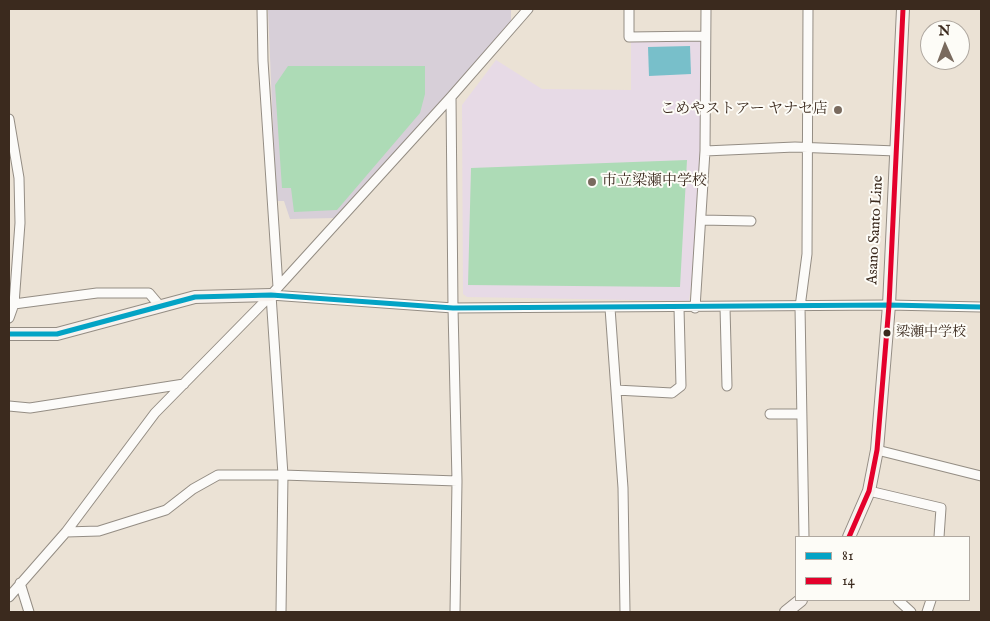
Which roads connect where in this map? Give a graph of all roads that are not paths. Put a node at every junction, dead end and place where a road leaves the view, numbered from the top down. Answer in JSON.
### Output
{"nodes":[{"id":1,"x":262,"y":9,"type":"edge"},
{"id":2,"x":528,"y":9,"type":"edge"},
{"id":3,"x":629,"y":9,"type":"edge"},
{"id":4,"x":706,"y":9,"type":"edge"},
{"id":5,"x":808,"y":9,"type":"edge"},
{"id":6,"x":903,"y":9,"type":"edge"},
{"id":7,"x":705,"y":36,"type":"junction"},
{"id":8,"x":452,"y":97,"type":"junction"},
{"id":9,"x":9,"y":119,"type":"edge"},
{"id":10,"x":806,"y":148,"type":"junction"},
{"id":11,"x":706,"y":151,"type":"junction"},
{"id":12,"x":896,"y":151,"type":"junction"},
{"id":13,"x":701,"y":220,"type":"junction"},
{"id":14,"x":751,"y":221,"type":"dead end"},
{"id":15,"x":274,"y":291,"type":"junction"},
{"id":16,"x":14,"y":304,"type":"junction"},
{"id":17,"x":889,"y":305,"type":"junction"},
{"id":18,"x":160,"y":306,"type":"junction"},
{"id":19,"x":800,"y":306,"type":"junction"},
{"id":20,"x":725,"y":307,"type":"junction"},
{"id":21,"x":981,"y":307,"type":"edge"},
{"id":22,"x":452,"y":308,"type":"junction"},
{"id":23,"x":610,"y":308,"type":"junction"},
{"id":24,"x":679,"y":308,"type":"junction"},
{"id":25,"x":695,"y":308,"type":"junction"},
{"id":26,"x":9,"y":318,"type":"edge"},
{"id":27,"x":9,"y":334,"type":"edge"},
{"id":28,"x":184,"y":384,"type":"junction"},
{"id":29,"x":727,"y":386,"type":"dead end"},
{"id":30,"x":616,"y":390,"type":"junction"},
{"id":31,"x":9,"y":406,"type":"edge"},
{"id":32,"x":770,"y":414,"type":"dead end"},
{"id":33,"x":801,"y":414,"type":"junction"},
{"id":34,"x":877,"y":450,"type":"junction"},
{"id":35,"x":283,"y":475,"type":"junction"},
{"id":36,"x":981,"y":476,"type":"edge"},
{"id":37,"x":457,"y":481,"type":"junction"},
{"id":38,"x":869,"y":491,"type":"junction"},
{"id":39,"x":66,"y":532,"type":"junction"},
{"id":40,"x":804,"y":536,"type":"edge"},
{"id":41,"x":849,"y":536,"type":"edge"},
{"id":42,"x":939,"y":536,"type":"edge"},
{"id":43,"x":20,"y":583,"type":"junction"},
{"id":44,"x":9,"y":597,"type":"edge"},
{"id":45,"x":800,"y":601,"type":"edge"},
{"id":46,"x":899,"y":601,"type":"edge"},
{"id":47,"x":29,"y":612,"type":"edge"},
{"id":48,"x":281,"y":612,"type":"edge"},
{"id":49,"x":455,"y":612,"type":"edge"},
{"id":50,"x":624,"y":612,"type":"edge"},
{"id":51,"x":786,"y":612,"type":"edge"},
{"id":52,"x":911,"y":612,"type":"edge"}],
"edges":[{"from":1,"to":15,"type":"street"},
{"from":2,"to":8,"type":"street"},
{"from":3,"to":7,"type":"street"},
{"from":4,"to":7,"type":"street"},
{"from":5,"to":10,"type":"street"},
{"from":6,"to":12,"type":"main road","name":"Asano Santo Line"},
{"from":7,"to":11,"type":"street"},
{"from":8,"to":15,"type":"street"},
{"from":8,"to":22,"type":"street"},
{"from":9,"to":16,"type":"street"},
{"from":10,"to":11,"type":"street"},
{"from":10,"to":12,"type":"street"},
{"from":10,"to":19,"type":"street"},
{"from":11,"to":13,"type":"street"},
{"from":12,"to":17,"type":"main road","name":"Asano Santo Line"},
{"from":13,"to":14,"type":"street"},
{"from":13,"to":25,"type":"street"},
{"from":15,"to":18,"type":"main road"},
{"from":15,"to":22,"type":"street"},
{"from":15,"to":28,"type":"street"},
{"from":15,"to":35,"type":"street"},
{"from":16,"to":18,"type":"street"},
{"from":16,"to":26,"type":"street"},
{"from":17,"to":19,"type":"street"},
{"from":17,"to":21,"type":"street"},
{"from":17,"to":34,"type":"main road","name":"Asano Santo Line"},
{"from":18,"to":27,"type":"main road"},
{"from":19,"to":20,"type":"street"},
{"from":19,"to":33,"type":"street"},
{"from":20,"to":25,"type":"street"},
{"from":20,"to":29,"type":"street"},
{"from":22,"to":23,"type":"street"},
{"from":22,"to":37,"type":"street"},
{"from":23,"to":24,"type":"street"},
{"from":23,"to":30,"type":"street"},
{"from":24,"to":25,"type":"street"},
{"from":24,"to":30,"type":"street"},
{"from":28,"to":31,"type":"street"},
{"from":28,"to":39,"type":"street"},
{"from":30,"to":50,"type":"street"},
{"from":32,"to":33,"type":"street"},
{"from":33,"to":40,"type":"street"},
{"from":34,"to":36,"type":"street"},
{"from":34,"to":38,"type":"main road","name":"Asano Santo Line"},
{"from":35,"to":37,"type":"street"},
{"from":35,"to":39,"type":"street"},
{"from":35,"to":48,"type":"street"},
{"from":37,"to":49,"type":"street"},
{"from":38,"to":41,"type":"main road","name":"Asano Santo Line"},
{"from":38,"to":42,"type":"street"},
{"from":39,"to":43,"type":"street"},
{"from":43,"to":44,"type":"street"},
{"from":43,"to":47,"type":"street"},
{"from":45,"to":51,"type":"main road"},
{"from":46,"to":52,"type":"street"}]}
